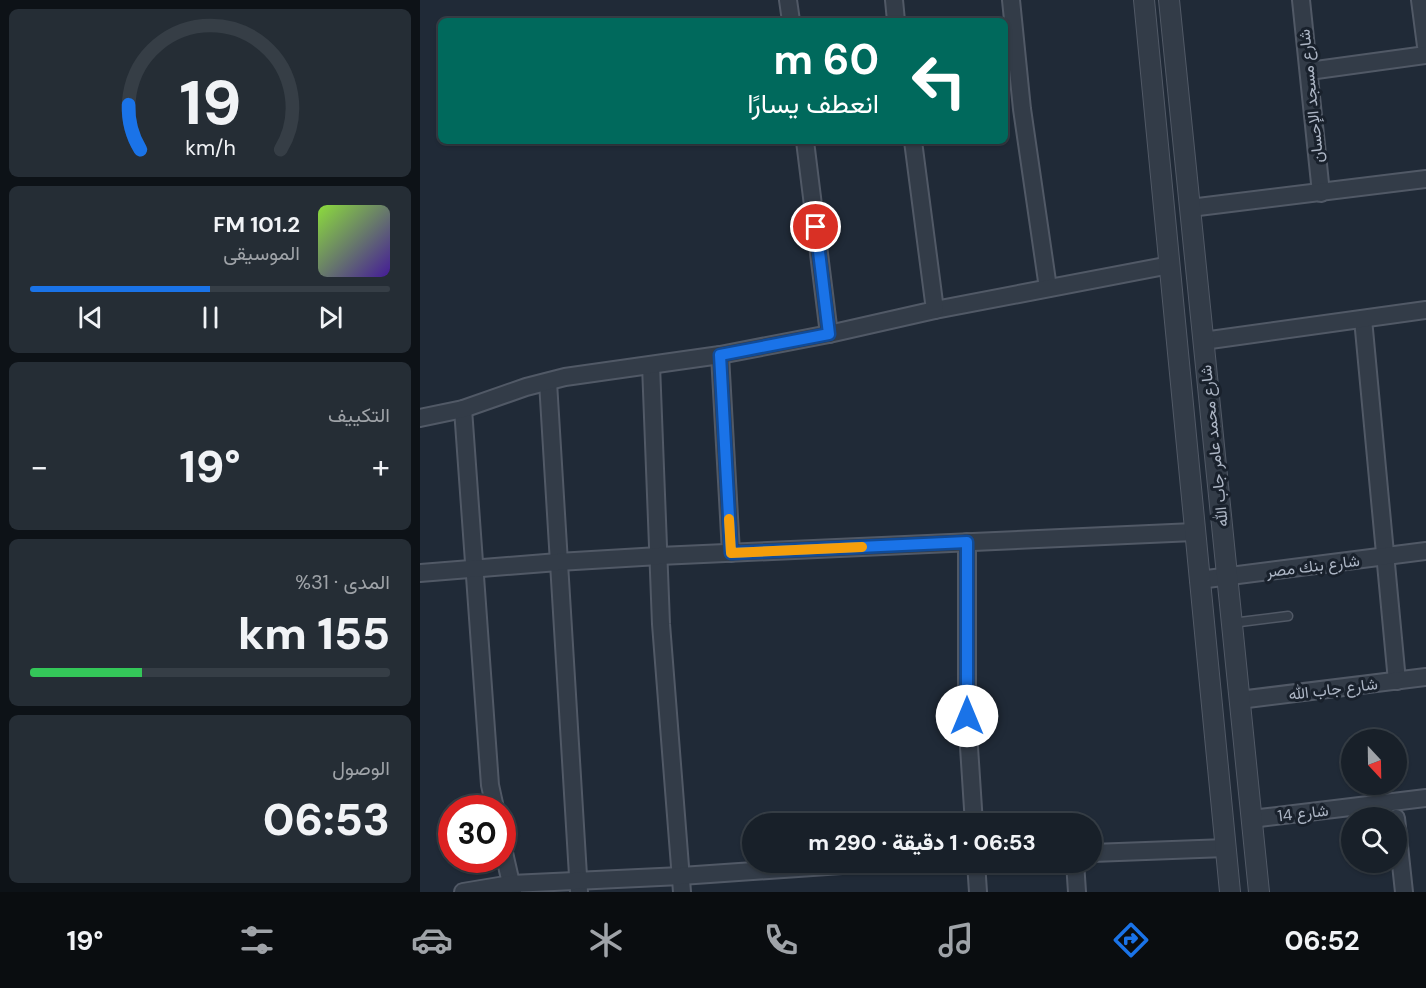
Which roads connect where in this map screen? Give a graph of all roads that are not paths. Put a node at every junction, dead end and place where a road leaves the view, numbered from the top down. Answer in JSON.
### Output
{"nodes":[{"id":1,"x":788,"y":0,"type":"edge"},
{"id":2,"x":894,"y":0,"type":"edge"},
{"id":3,"x":1011,"y":0,"type":"edge"},
{"id":4,"x":1144,"y":0,"type":"edge"},
{"id":5,"x":1169,"y":0,"type":"edge"},
{"id":6,"x":1301,"y":0,"type":"edge"},
{"id":7,"x":1420,"y":0,"type":"edge"},
{"id":8,"x":791,"y":18,"type":"edge"},
{"id":9,"x":896,"y":18,"type":"edge"},
{"id":10,"x":1426,"y":46,"type":"edge"},
{"id":11,"x":1426,"y":55,"type":"edge"},
{"id":12,"x":1309,"y":71,"type":"junction"},
{"id":13,"x":806,"y":144,"type":"edge"},
{"id":14,"x":913,"y":144,"type":"edge"},
{"id":15,"x":1426,"y":179,"type":"edge"},
{"id":16,"x":1321,"y":193,"type":"junction"},
{"id":17,"x":1190,"y":208,"type":"junction"},
{"id":18,"x":1170,"y":265,"type":"junction"},
{"id":19,"x":1048,"y":288,"type":"junction"},
{"id":20,"x":935,"y":310,"type":"junction"},
{"id":21,"x":1426,"y":310,"type":"edge"},
{"id":22,"x":1363,"y":319,"type":"junction"},
{"id":23,"x":829,"y":334,"type":"junction"},
{"id":24,"x":1203,"y":341,"type":"junction"},
{"id":25,"x":720,"y":355,"type":"junction"},
{"id":26,"x":651,"y":365,"type":"junction"},
{"id":27,"x":548,"y":382,"type":"junction"},
{"id":28,"x":463,"y":409,"type":"junction"},
{"id":29,"x":420,"y":418,"type":"edge"},
{"id":30,"x":1194,"y":532,"type":"junction"},
{"id":31,"x":967,"y":542,"type":"junction"},
{"id":32,"x":1426,"y":551,"type":"edge"},
{"id":33,"x":731,"y":553,"type":"junction"},
{"id":34,"x":659,"y":556,"type":"junction"},
{"id":35,"x":1386,"y":556,"type":"junction"},
{"id":36,"x":558,"y":562,"type":"junction"},
{"id":37,"x":474,"y":570,"type":"junction"},
{"id":38,"x":420,"y":573,"type":"edge"},
{"id":39,"x":1227,"y":576,"type":"junction"},
{"id":40,"x":1199,"y":580,"type":"junction"},
{"id":41,"x":1288,"y":616,"type":"dead end"},
{"id":42,"x":1232,"y":622,"type":"junction"},
{"id":43,"x":1426,"y":677,"type":"edge"},
{"id":44,"x":1397,"y":681,"type":"junction"},
{"id":45,"x":1239,"y":700,"type":"junction"},
{"id":46,"x":492,"y":795,"type":"edge"},
{"id":47,"x":1426,"y":798,"type":"edge"},
{"id":48,"x":1407,"y":807,"type":"edge"},
{"id":49,"x":973,"y":813,"type":"edge"},
{"id":50,"x":1341,"y":815,"type":"edge"},
{"id":51,"x":1251,"y":819,"type":"junction"},
{"id":52,"x":1226,"y":848,"type":"junction"},
{"id":53,"x":1102,"y":853,"type":"edge"},
{"id":54,"x":509,"y":873,"type":"edge"},
{"id":55,"x":784,"y":873,"type":"edge"},
{"id":56,"x":977,"y":873,"type":"edge"},
{"id":57,"x":1076,"y":873,"type":"edge"},
{"id":58,"x":1402,"y":873,"type":"edge"},
{"id":59,"x":682,"y":884,"type":"edge"},
{"id":60,"x":578,"y":886,"type":"edge"},
{"id":61,"x":512,"y":888,"type":"edge"},
{"id":62,"x":463,"y":892,"type":"edge"},
{"id":63,"x":978,"y":892,"type":"edge"},
{"id":64,"x":1077,"y":892,"type":"edge"},
{"id":65,"x":1230,"y":892,"type":"edge"},
{"id":66,"x":1258,"y":892,"type":"edge"},
{"id":67,"x":1404,"y":892,"type":"edge"}],
"edges":[{"from":1,"to":8,"type":"street"},
{"from":2,"to":9,"type":"street"},
{"from":3,"to":19,"type":"street"},
{"from":4,"to":18,"type":"street","name":"شارع محمد عامر جاب الله"},
{"from":5,"to":17,"type":"street","name":"شارع محمد عامر جاب الله"},
{"from":6,"to":12,"type":"street","name":"شارع مسجد الإحسان"},
{"from":7,"to":10,"type":"street"},
{"from":11,"to":12,"type":"street"},
{"from":12,"to":16,"type":"street","name":"شارع مسجد الإحسان"},
{"from":13,"to":23,"type":"street"},
{"from":14,"to":20,"type":"street"},
{"from":15,"to":16,"type":"street"},
{"from":16,"to":17,"type":"street"},
{"from":17,"to":24,"type":"street","name":"شارع محمد عامر جاب الله"},
{"from":18,"to":19,"type":"street"},
{"from":18,"to":30,"type":"street","name":"شارع محمد عامر جاب الله"},
{"from":19,"to":20,"type":"street"},
{"from":20,"to":23,"type":"street"},
{"from":21,"to":22,"type":"street"},
{"from":22,"to":24,"type":"street"},
{"from":22,"to":35,"type":"street"},
{"from":23,"to":25,"type":"street"},
{"from":24,"to":39,"type":"street","name":"شارع محمد عامر جاب الله"},
{"from":25,"to":26,"type":"street"},
{"from":25,"to":33,"type":"street"},
{"from":26,"to":27,"type":"street"},
{"from":26,"to":34,"type":"street"},
{"from":27,"to":28,"type":"street"},
{"from":27,"to":36,"type":"street"},
{"from":28,"to":29,"type":"street"},
{"from":28,"to":37,"type":"street"},
{"from":30,"to":31,"type":"street"},
{"from":30,"to":40,"type":"street","name":"شارع محمد عامر جاب الله"},
{"from":31,"to":33,"type":"street"},
{"from":31,"to":49,"type":"street"},
{"from":32,"to":35,"type":"street","name":"شارع بنك مصر"},
{"from":33,"to":34,"type":"street"},
{"from":34,"to":36,"type":"street"},
{"from":34,"to":59,"type":"street"},
{"from":35,"to":39,"type":"street","name":"شارع بنك مصر"},
{"from":35,"to":44,"type":"street"},
{"from":36,"to":37,"type":"street"},
{"from":36,"to":60,"type":"street"},
{"from":37,"to":38,"type":"street"},
{"from":37,"to":46,"type":"street"},
{"from":39,"to":40,"type":"street","name":"شارع بنك مصر"},
{"from":39,"to":42,"type":"street","name":"شارع محمد عامر جاب الله"},
{"from":40,"to":52,"type":"street","name":"شارع محمد عامر جاب الله"},
{"from":41,"to":42,"type":"lane"},
{"from":42,"to":45,"type":"street","name":"شارع محمد عامر جاب الله"},
{"from":43,"to":44,"type":"street","name":"شارع جاب الله"},
{"from":44,"to":45,"type":"street","name":"شارع جاب الله"},
{"from":45,"to":51,"type":"street","name":"شارع محمد عامر جاب الله"},
{"from":47,"to":48,"type":"street","name":"شارع 14"},
{"from":50,"to":51,"type":"street","name":"شارع 14"},
{"from":51,"to":66,"type":"street","name":"شارع محمد عامر جاب الله"},
{"from":52,"to":53,"type":"street"},
{"from":52,"to":65,"type":"street","name":"شارع محمد عامر جاب الله"},
{"from":54,"to":61,"type":"street"},
{"from":55,"to":59,"type":"street"},
{"from":56,"to":63,"type":"street"},
{"from":57,"to":64,"type":"street"},
{"from":58,"to":67,"type":"street"},
{"from":59,"to":60,"type":"street"},
{"from":60,"to":61,"type":"street"},
{"from":61,"to":62,"type":"street"}]}
